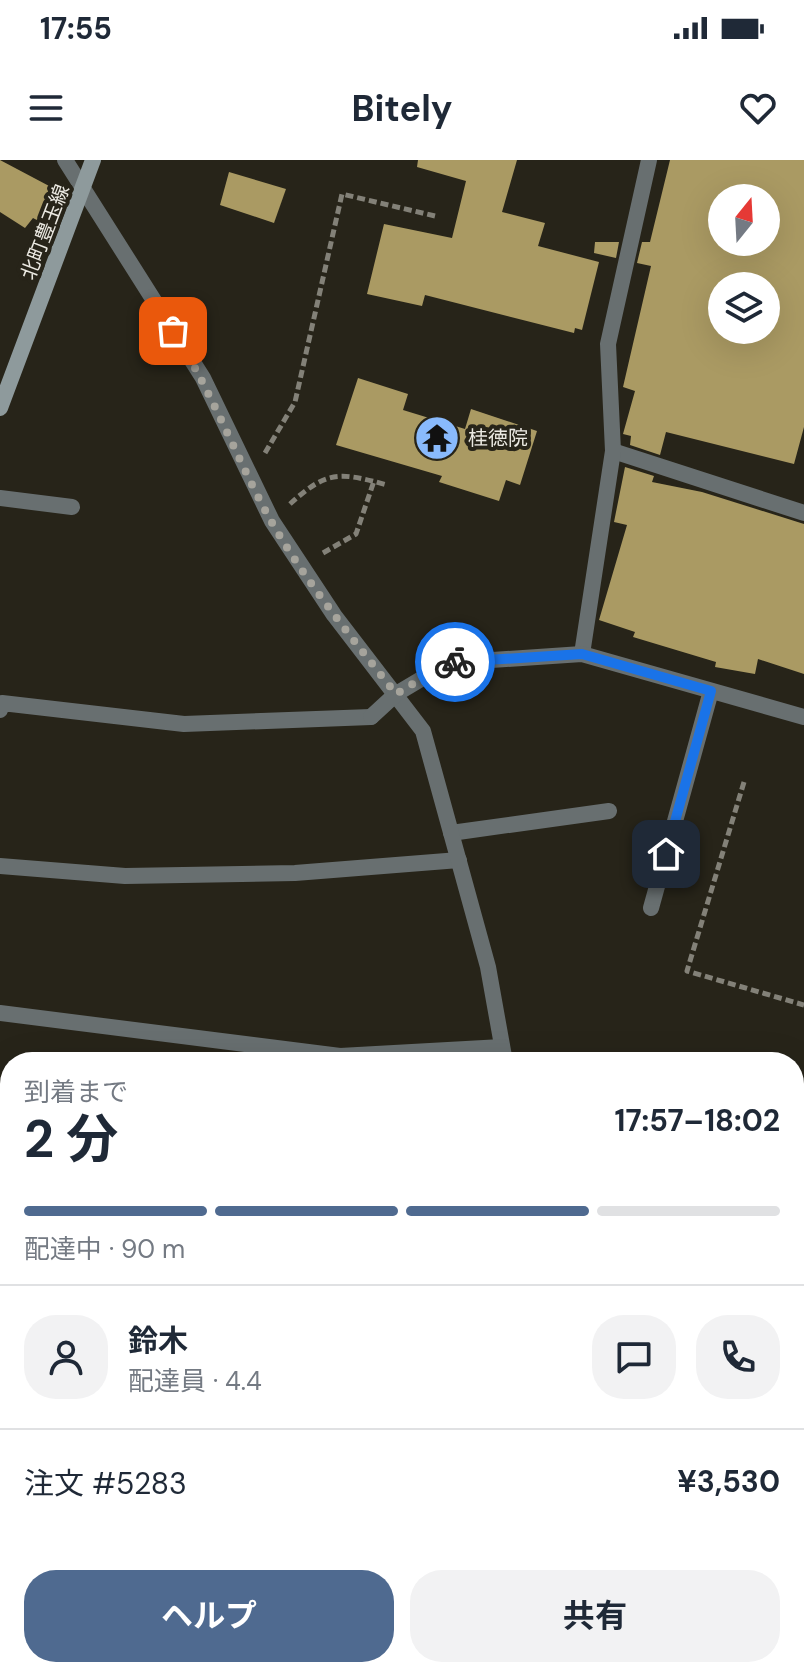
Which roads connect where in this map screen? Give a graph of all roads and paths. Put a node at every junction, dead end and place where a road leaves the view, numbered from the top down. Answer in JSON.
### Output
{"nodes":[{"id":1,"x":65,"y":160,"type":"edge"},
{"id":2,"x":93,"y":160,"type":"edge"},
{"id":3,"x":649,"y":160,"type":"edge"},
{"id":4,"x":82,"y":188,"type":"junction"},
{"id":5,"x":435,"y":216,"type":"dead end"},
{"id":6,"x":0,"y":408,"type":"edge"},
{"id":7,"x":613,"y":451,"type":"junction"},
{"id":8,"x":251,"y":478,"type":"junction"},
{"id":9,"x":374,"y":481,"type":"junction"},
{"id":10,"x":387,"y":485,"type":"dead end"},
{"id":11,"x":0,"y":498,"type":"edge"},
{"id":12,"x":72,"y":507,"type":"dead end"},
{"id":13,"x":803,"y":509,"type":"edge"},
{"id":14,"x":272,"y":521,"type":"junction"},
{"id":15,"x":301,"y":566,"type":"junction"},
{"id":16,"x":582,"y":654,"type":"junction"},
{"id":17,"x":711,"y":691,"type":"junction"},
{"id":18,"x":396,"y":694,"type":"junction"},
{"id":19,"x":0,"y":710,"type":"edge"},
{"id":20,"x":804,"y":717,"type":"edge"},
{"id":21,"x":744,"y":782,"type":"dead end"},
{"id":22,"x":609,"y":811,"type":"dead end"},
{"id":23,"x":451,"y":833,"type":"junction"},
{"id":24,"x":459,"y":860,"type":"junction"},
{"id":25,"x":0,"y":866,"type":"edge"},
{"id":26,"x":651,"y":908,"type":"dead end"},
{"id":27,"x":804,"y":1005,"type":"edge"},
{"id":28,"x":0,"y":1013,"type":"edge"},
{"id":29,"x":308,"y":1052,"type":"edge"},
{"id":30,"x":504,"y":1052,"type":"edge"}],
"edges":[{"from":1,"to":4,"type":"street"},
{"from":2,"to":4,"type":"main road","name":"北町豊玉線"},
{"from":3,"to":7,"type":"street"},
{"from":4,"to":6,"type":"main road","name":"北町豊玉線"},
{"from":4,"to":8,"type":"street"},
{"from":5,"to":8,"type":"path"},
{"from":7,"to":13,"type":"street"},
{"from":7,"to":16,"type":"street"},
{"from":8,"to":14,"type":"street"},
{"from":9,"to":10,"type":"path"},
{"from":9,"to":14,"type":"path"},
{"from":9,"to":15,"type":"path"},
{"from":11,"to":12,"type":"street"},
{"from":14,"to":15,"type":"street"},
{"from":15,"to":18,"type":"street"},
{"from":16,"to":17,"type":"street"},
{"from":16,"to":18,"type":"street"},
{"from":17,"to":20,"type":"street"},
{"from":17,"to":26,"type":"street"},
{"from":18,"to":19,"type":"street"},
{"from":18,"to":23,"type":"street"},
{"from":21,"to":27,"type":"path"},
{"from":22,"to":23,"type":"street"},
{"from":23,"to":24,"type":"street"},
{"from":24,"to":25,"type":"street"},
{"from":24,"to":30,"type":"street"},
{"from":28,"to":29,"type":"street"}]}
